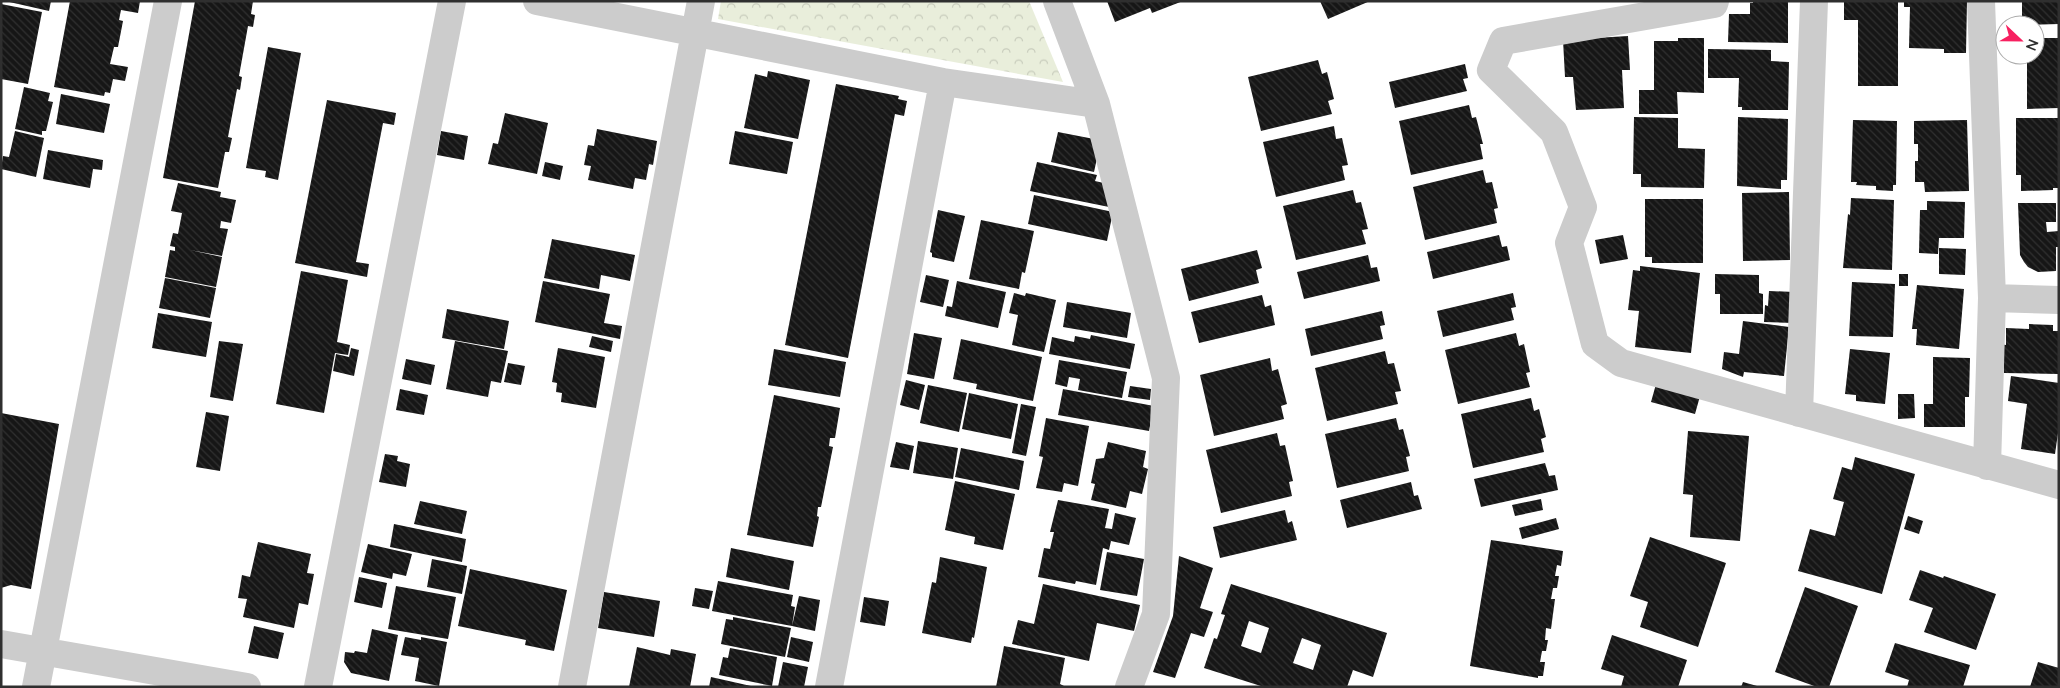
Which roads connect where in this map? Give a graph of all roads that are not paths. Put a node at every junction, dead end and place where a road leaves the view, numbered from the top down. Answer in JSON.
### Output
{"nodes":[{"id":1,"x":168,"y":1,"type":"edge"},
{"id":2,"x":452,"y":1,"type":"edge"},
{"id":3,"x":538,"y":1,"type":"edge"},
{"id":4,"x":701,"y":1,"type":"edge"},
{"id":5,"x":1057,"y":1,"type":"edge"},
{"id":6,"x":1715,"y":1,"type":"edge"},
{"id":7,"x":1814,"y":1,"type":"edge"},
{"id":8,"x":1981,"y":1,"type":"edge"},
{"id":9,"x":695,"y":34,"type":"junction"},
{"id":10,"x":943,"y":82,"type":"junction"},
{"id":11,"x":1096,"y":104,"type":"junction"},
{"id":12,"x":1992,"y":298,"type":"junction"},
{"id":13,"x":2059,"y":300,"type":"edge"},
{"id":14,"x":1799,"y":413,"type":"junction"},
{"id":15,"x":1987,"y":466,"type":"junction"},
{"id":16,"x":2059,"y":485,"type":"edge"},
{"id":17,"x":1,"y":644,"type":"edge"},
{"id":18,"x":42,"y":652,"type":"junction"},
{"id":19,"x":36,"y":687,"type":"edge"},
{"id":20,"x":247,"y":687,"type":"edge"},
{"id":21,"x":318,"y":687,"type":"edge"},
{"id":22,"x":572,"y":687,"type":"edge"},
{"id":23,"x":828,"y":687,"type":"edge"},
{"id":24,"x":1129,"y":687,"type":"edge"}],
"edges":[{"from":1,"to":18,"type":"street"},
{"from":2,"to":21,"type":"street"},
{"from":3,"to":9,"type":"street"},
{"from":4,"to":9,"type":"street"},
{"from":5,"to":11,"type":"street"},
{"from":6,"to":14,"type":"street"},
{"from":7,"to":14,"type":"street"},
{"from":8,"to":12,"type":"street"},
{"from":9,"to":10,"type":"street"},
{"from":9,"to":22,"type":"street"},
{"from":10,"to":11,"type":"street"},
{"from":10,"to":23,"type":"street"},
{"from":11,"to":24,"type":"street"},
{"from":12,"to":13,"type":"street"},
{"from":12,"to":15,"type":"street"},
{"from":14,"to":15,"type":"street"},
{"from":15,"to":16,"type":"street"},
{"from":17,"to":18,"type":"street"},
{"from":18,"to":19,"type":"street"},
{"from":18,"to":20,"type":"street"}]}
